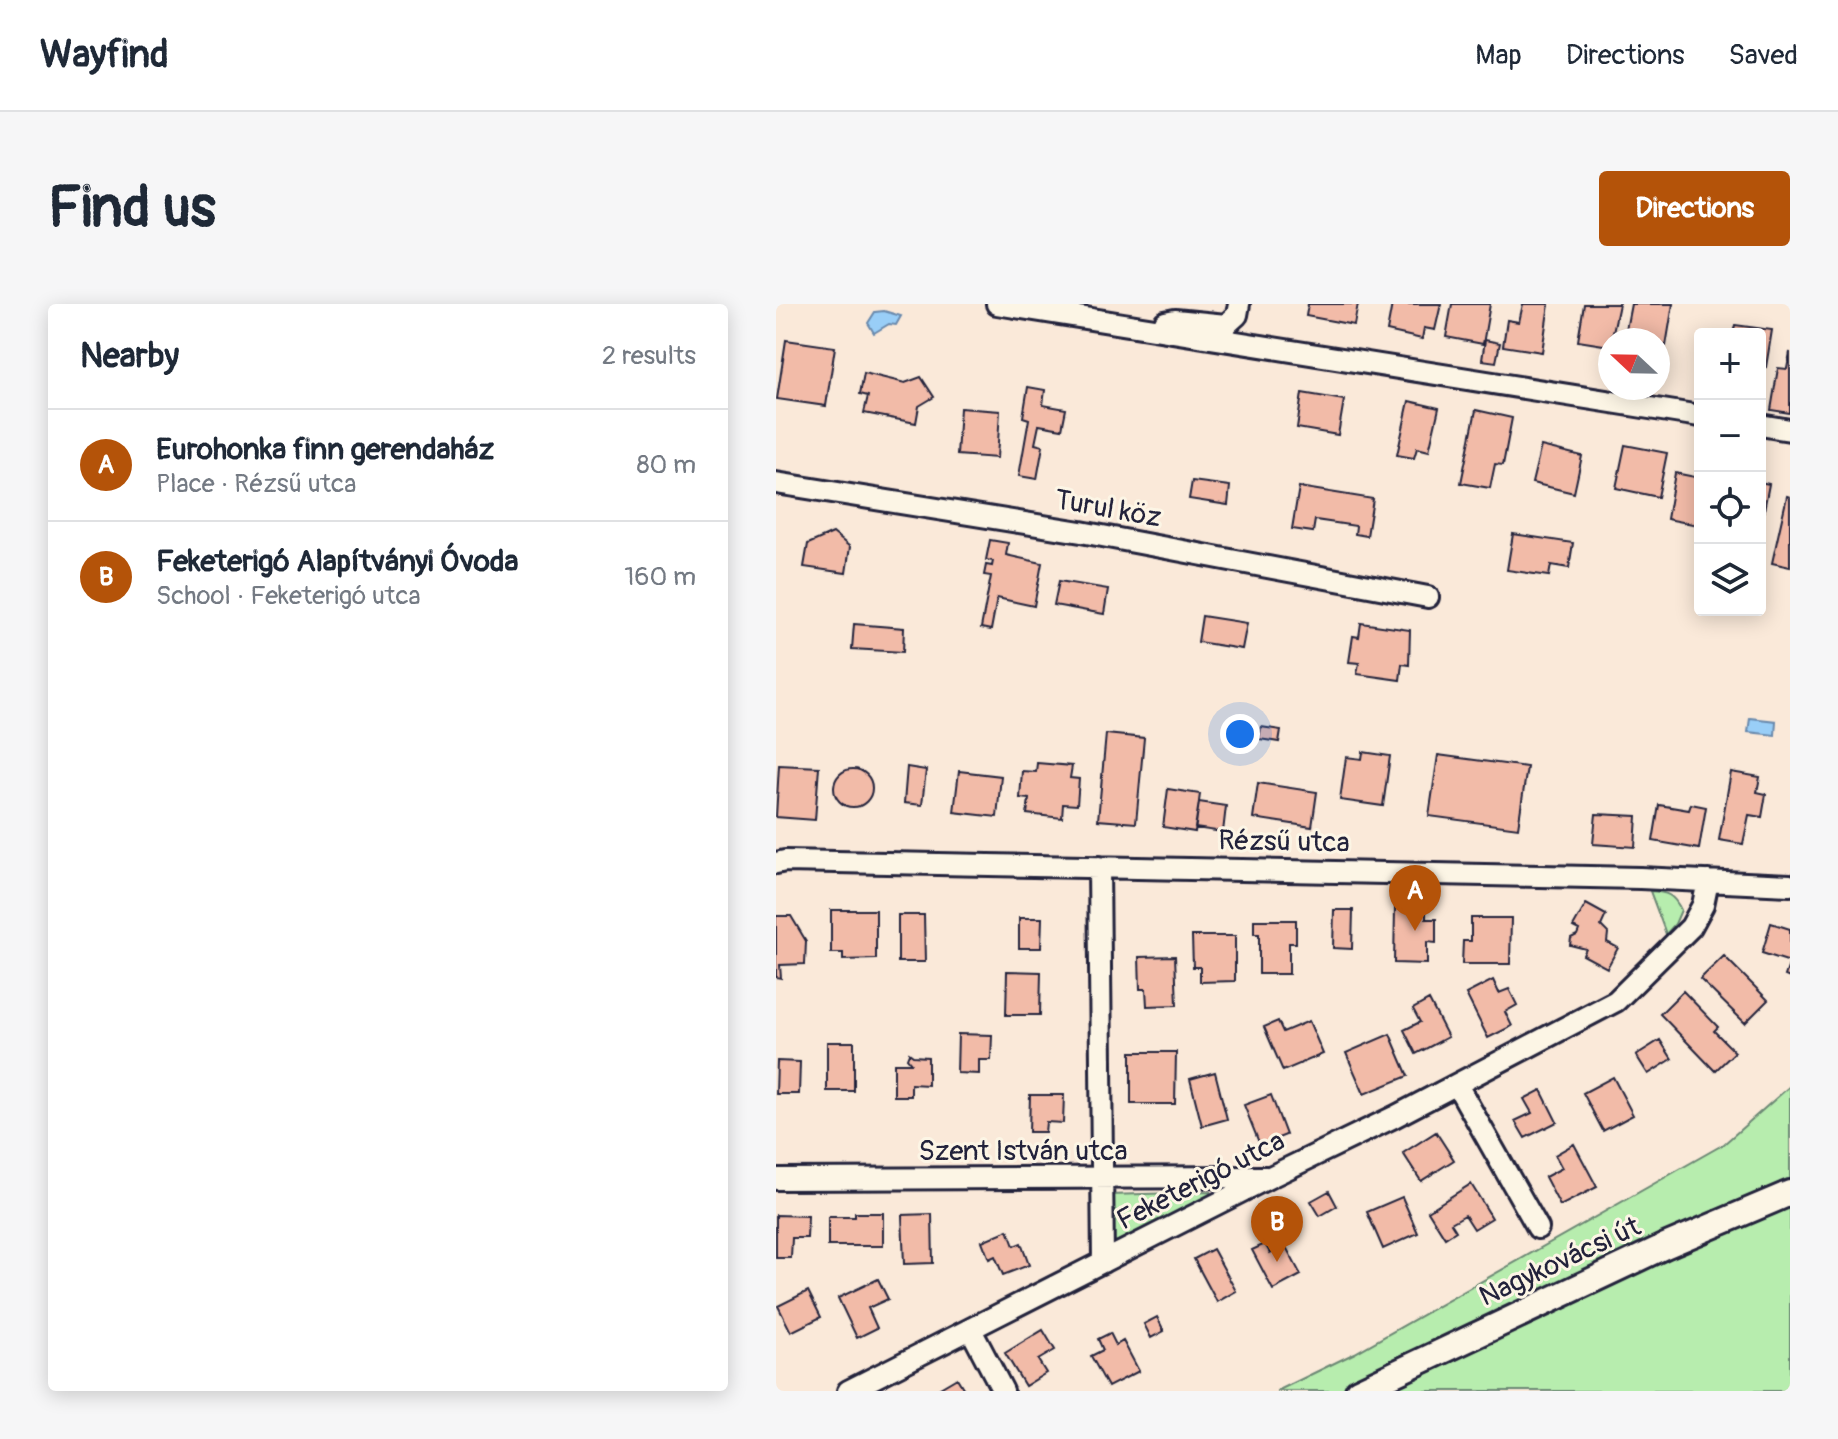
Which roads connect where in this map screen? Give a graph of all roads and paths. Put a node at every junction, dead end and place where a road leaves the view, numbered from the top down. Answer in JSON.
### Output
{"nodes":[{"id":1,"x":997,"y":304,"type":"edge"},
{"id":2,"x":1239,"y":304,"type":"edge"},
{"id":3,"x":1137,"y":327,"type":"junction"},
{"id":4,"x":1694,"y":415,"type":"edge"},
{"id":5,"x":1766,"y":426,"type":"edge"},
{"id":6,"x":1790,"y":430,"type":"edge"},
{"id":7,"x":776,"y":483,"type":"edge"},
{"id":8,"x":1428,"y":597,"type":"dead end"},
{"id":9,"x":776,"y":863,"type":"edge"},
{"id":10,"x":1099,"y":867,"type":"junction"},
{"id":11,"x":1708,"y":881,"type":"junction"},
{"id":12,"x":1790,"y":885,"type":"edge"},
{"id":13,"x":1457,"y":1085,"type":"junction"},
{"id":14,"x":1270,"y":1177,"type":"junction"},
{"id":15,"x":776,"y":1179,"type":"edge"},
{"id":16,"x":1101,"y":1179,"type":"junction"},
{"id":17,"x":1790,"y":1193,"type":"edge"},
{"id":18,"x":1538,"y":1228,"type":"dead end"},
{"id":19,"x":1103,"y":1262,"type":"junction"},
{"id":20,"x":971,"y":1330,"type":"junction"},
{"id":21,"x":848,"y":1391,"type":"edge"},
{"id":22,"x":1003,"y":1391,"type":"edge"},
{"id":23,"x":1358,"y":1391,"type":"edge"}],
"edges":[{"from":1,"to":3,"type":"street"},
{"from":2,"to":3,"type":"street"},
{"from":3,"to":4,"type":"street"},
{"from":5,"to":6,"type":"street"},
{"from":7,"to":8,"type":"street","name":"Turul köz"},
{"from":9,"to":10,"type":"street","name":"Rézsű utca"},
{"from":10,"to":11,"type":"street","name":"Rézsű utca"},
{"from":10,"to":16,"type":"street"},
{"from":11,"to":12,"type":"street","name":"Rézsű utca"},
{"from":11,"to":13,"type":"street","name":"Feketerigó utca"},
{"from":13,"to":14,"type":"street","name":"Feketerigó utca"},
{"from":13,"to":18,"type":"street"},
{"from":14,"to":16,"type":"street","name":"Szent István utca"},
{"from":14,"to":19,"type":"street","name":"Feketerigó utca"},
{"from":15,"to":16,"type":"street","name":"Szent István utca"},
{"from":16,"to":19,"type":"street"},
{"from":17,"to":23,"type":"street","name":"Nagykovácsi út"},
{"from":19,"to":20,"type":"street","name":"Feketerigó utca"},
{"from":20,"to":21,"type":"street","name":"Feketerigó utca"},
{"from":20,"to":22,"type":"street"}]}
